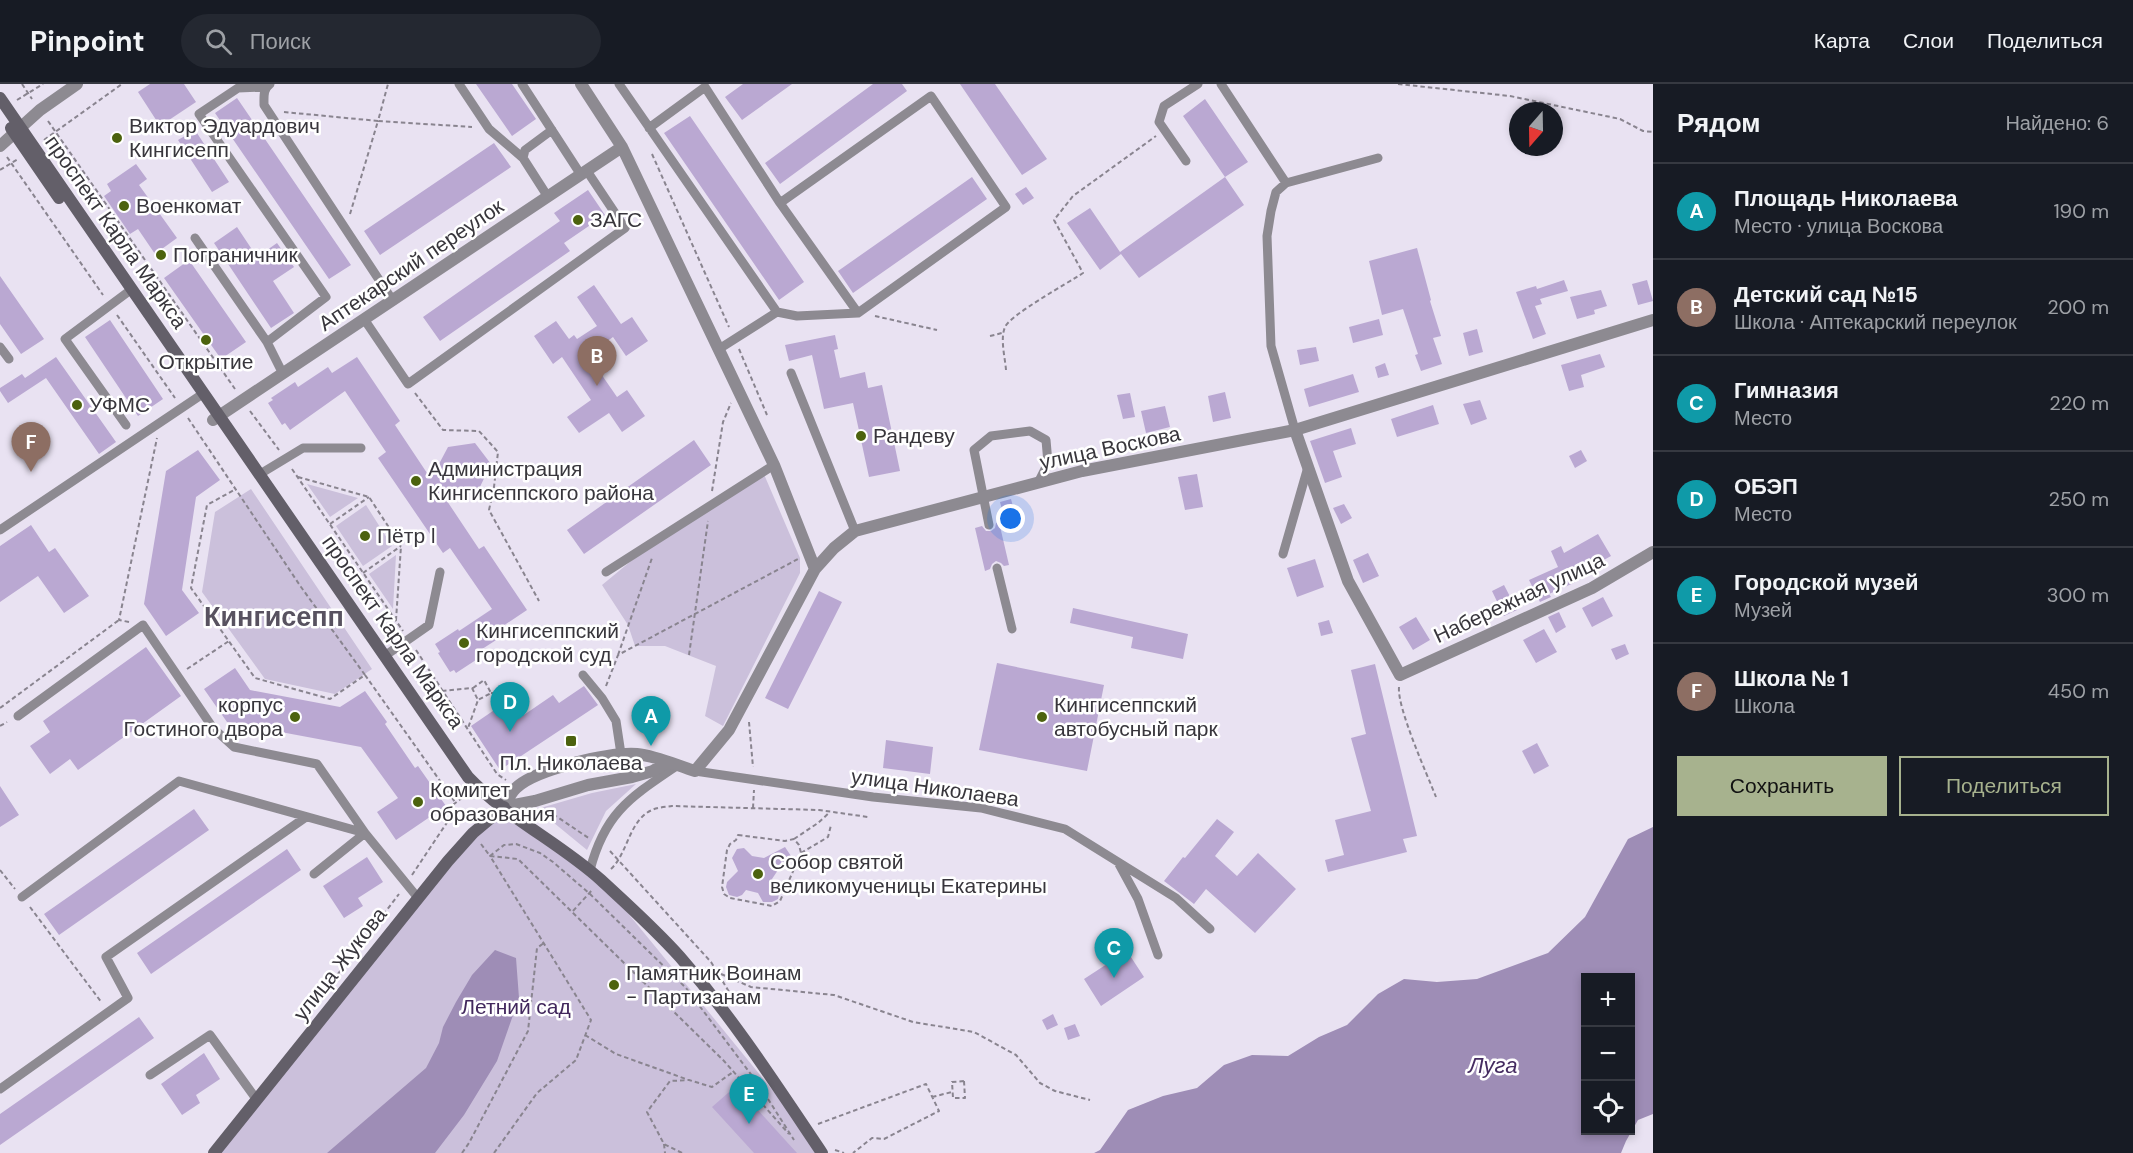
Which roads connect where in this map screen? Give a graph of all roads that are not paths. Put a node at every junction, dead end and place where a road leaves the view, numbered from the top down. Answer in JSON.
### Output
{"nodes":[{"id":1,"x":77,"y":84,"type":"edge"},
{"id":2,"x":459,"y":84,"type":"edge"},
{"id":3,"x":522,"y":84,"type":"edge"},
{"id":4,"x":581,"y":84,"type":"edge"},
{"id":5,"x":619,"y":84,"type":"edge"},
{"id":6,"x":1198,"y":84,"type":"edge"},
{"id":7,"x":1221,"y":84,"type":"edge"},
{"id":8,"x":268,"y":86,"type":"edge"},
{"id":9,"x":704,"y":86,"type":"edge"},
{"id":10,"x":2,"y":106,"type":"edge"},
{"id":11,"x":649,"y":128,"type":"junction"},
{"id":12,"x":17,"y":130,"type":"junction"},
{"id":13,"x":552,"y":130,"type":"junction"},
{"id":14,"x":622,"y":147,"type":"junction"},
{"id":15,"x":3,"y":151,"type":"edge"},
{"id":16,"x":523,"y":158,"type":"junction"},
{"id":17,"x":1378,"y":158,"type":"dead end"},
{"id":18,"x":1186,"y":161,"type":"dead end"},
{"id":19,"x":584,"y":173,"type":"junction"},
{"id":20,"x":1286,"y":183,"type":"junction"},
{"id":21,"x":548,"y":197,"type":"junction"},
{"id":22,"x":780,"y":203,"type":"junction"},
{"id":23,"x":195,"y":238,"type":"dead end"},
{"id":24,"x":129,"y":291,"type":"junction"},
{"id":25,"x":393,"y":301,"type":"junction"},
{"id":26,"x":777,"y":312,"type":"junction"},
{"id":27,"x":858,"y":313,"type":"junction"},
{"id":28,"x":364,"y":320,"type":"junction"},
{"id":29,"x":1653,"y":320,"type":"edge"},
{"id":30,"x":267,"y":342,"type":"junction"},
{"id":31,"x":0,"y":347,"type":"edge"},
{"id":32,"x":719,"y":349,"type":"junction"},
{"id":33,"x":9,"y":359,"type":"dead end"},
{"id":34,"x":791,"y":373,"type":"dead end"},
{"id":35,"x":283,"y":374,"type":"junction"},
{"id":36,"x":201,"y":395,"type":"junction"},
{"id":37,"x":217,"y":418,"type":"junction"},
{"id":38,"x":126,"y":425,"type":"dead end"},
{"id":39,"x":1295,"y":430,"type":"junction"},
{"id":40,"x":361,"y":447,"type":"dead end"},
{"id":41,"x":774,"y":465,"type":"junction"},
{"id":42,"x":1308,"y":467,"type":"junction"},
{"id":43,"x":260,"y":474,"type":"junction"},
{"id":44,"x":1038,"y":483,"type":"junction"},
{"id":45,"x":982,"y":497,"type":"junction"},
{"id":46,"x":988,"y":525,"type":"dead end"},
{"id":47,"x":0,"y":530,"type":"edge"},
{"id":48,"x":855,"y":531,"type":"junction"},
{"id":49,"x":1653,"y":552,"type":"edge"},
{"id":50,"x":1283,"y":554,"type":"dead end"},
{"id":51,"x":997,"y":568,"type":"dead end"},
{"id":52,"x":815,"y":569,"type":"junction"},
{"id":53,"x":440,"y":572,"type":"dead end"},
{"id":54,"x":606,"y":572,"type":"dead end"},
{"id":55,"x":1012,"y":629,"type":"dead end"},
{"id":56,"x":386,"y":655,"type":"junction"},
{"id":57,"x":584,"y":675,"type":"dead end"},
{"id":58,"x":18,"y":716,"type":"dead end"},
{"id":59,"x":621,"y":754,"type":"junction"},
{"id":60,"x":673,"y":764,"type":"junction"},
{"id":61,"x":695,"y":771,"type":"junction"},
{"id":62,"x":477,"y":787,"type":"junction"},
{"id":63,"x":504,"y":807,"type":"junction"},
{"id":64,"x":306,"y":817,"type":"junction"},
{"id":65,"x":365,"y":833,"type":"junction"},
{"id":66,"x":1118,"y":862,"type":"junction"},
{"id":67,"x":590,"y":870,"type":"junction"},
{"id":68,"x":314,"y":874,"type":"dead end"},
{"id":69,"x":22,"y":897,"type":"road end"},
{"id":70,"x":418,"y":898,"type":"junction"},
{"id":71,"x":1210,"y":929,"type":"dead end"},
{"id":72,"x":1158,"y":956,"type":"dead end"},
{"id":73,"x":150,"y":1075,"type":"dead end"},
{"id":74,"x":0,"y":1089,"type":"edge"},
{"id":75,"x":257,"y":1100,"type":"junction"},
{"id":76,"x":214,"y":1153,"type":"edge"},
{"id":77,"x":822,"y":1153,"type":"edge"}],
"edges":[{"from":1,"to":12,"type":"street"},
{"from":2,"to":16,"type":"lane"},
{"from":3,"to":13,"type":"lane"},
{"from":4,"to":14,"type":"street"},
{"from":5,"to":11,"type":"lane"},
{"from":6,"to":18,"type":"lane"},
{"from":7,"to":20,"type":"lane"},
{"from":8,"to":25,"type":"lane"},
{"from":8,"to":30,"type":"lane"},
{"from":9,"to":11,"type":"lane"},
{"from":9,"to":22,"type":"lane"},
{"from":10,"to":12,"type":"main road","name":"проспект Карла Маркса"},
{"from":11,"to":26,"type":"lane"},
{"from":12,"to":15,"type":"street"},
{"from":12,"to":24,"type":"main road","name":"проспект Карла Маркса"},
{"from":13,"to":16,"type":"lane"},
{"from":13,"to":19,"type":"lane"},
{"from":14,"to":19,"type":"street","name":"Аптекарский переулок"},
{"from":14,"to":32,"type":"street"},
{"from":16,"to":21,"type":"lane"},
{"from":17,"to":20,"type":"lane"},
{"from":19,"to":21,"type":"street","name":"Аптекарский переулок"},
{"from":19,"to":28,"type":"lane"},
{"from":20,"to":39,"type":"lane"},
{"from":21,"to":25,"type":"street","name":"Аптекарский переулок"},
{"from":22,"to":27,"type":"lane"},
{"from":22,"to":27,"type":"lane"},
{"from":23,"to":30,"type":"lane"},
{"from":24,"to":36,"type":"main road","name":"проспект Карла Маркса"},
{"from":24,"to":38,"type":"lane"},
{"from":25,"to":28,"type":"street","name":"Аптекарский переулок"},
{"from":26,"to":27,"type":"lane"},
{"from":26,"to":32,"type":"lane"},
{"from":28,"to":35,"type":"street","name":"Аптекарский переулок"},
{"from":29,"to":39,"type":"street","name":"улица Воскова"},
{"from":30,"to":35,"type":"lane"},
{"from":31,"to":33,"type":"lane"},
{"from":32,"to":41,"type":"street"},
{"from":34,"to":48,"type":"lane"},
{"from":35,"to":37,"type":"street","name":"Аптекарский переулок"},
{"from":36,"to":37,"type":"main road","name":"проспект Карла Маркса"},
{"from":36,"to":47,"type":"lane"},
{"from":37,"to":43,"type":"main road","name":"проспект Карла Маркса"},
{"from":37,"to":62,"type":"main road"},
{"from":39,"to":42,"type":"street"},
{"from":39,"to":44,"type":"street","name":"улица Воскова"},
{"from":40,"to":43,"type":"lane"},
{"from":41,"to":52,"type":"street"},
{"from":41,"to":54,"type":"lane"},
{"from":42,"to":49,"type":"street","name":"Набережная улица"},
{"from":42,"to":50,"type":"lane"},
{"from":43,"to":56,"type":"main road","name":"проспект Карла Маркса"},
{"from":44,"to":45,"type":"street","name":"улица Воскова"},
{"from":44,"to":45,"type":"lane"},
{"from":45,"to":46,"type":"lane"},
{"from":45,"to":48,"type":"street","name":"улица Воскова"},
{"from":48,"to":52,"type":"street","name":"улица Воскова"},
{"from":51,"to":55,"type":"lane"},
{"from":52,"to":61,"type":"street","name":"улица Воскова"},
{"from":53,"to":56,"type":"lane"},
{"from":56,"to":62,"type":"main road","name":"проспект Карла Маркса"},
{"from":57,"to":59,"type":"lane"},
{"from":58,"to":65,"type":"lane"},
{"from":59,"to":60,"type":"street"},
{"from":59,"to":63,"type":"street"},
{"from":60,"to":61,"type":"street"},
{"from":60,"to":63,"type":"street"},
{"from":60,"to":67,"type":"lane"},
{"from":61,"to":66,"type":"lane","name":"улица Николаева"},
{"from":62,"to":63,"type":"main road","name":"проспект Карла Маркса"},
{"from":63,"to":67,"type":"main road","name":"проспект Карла Маркса"},
{"from":63,"to":70,"type":"main road","name":"улица Жукова"},
{"from":64,"to":65,"type":"lane"},
{"from":64,"to":69,"type":"lane"},
{"from":64,"to":74,"type":"lane"},
{"from":65,"to":68,"type":"lane"},
{"from":65,"to":70,"type":"lane"},
{"from":66,"to":71,"type":"lane","name":"улица Николаева"},
{"from":66,"to":72,"type":"lane"},
{"from":67,"to":77,"type":"main road","name":"проспект Карла Маркса"},
{"from":70,"to":75,"type":"main road","name":"улица Жукова"},
{"from":73,"to":75,"type":"lane"},
{"from":75,"to":76,"type":"main road","name":"улица Жукова"}]}
